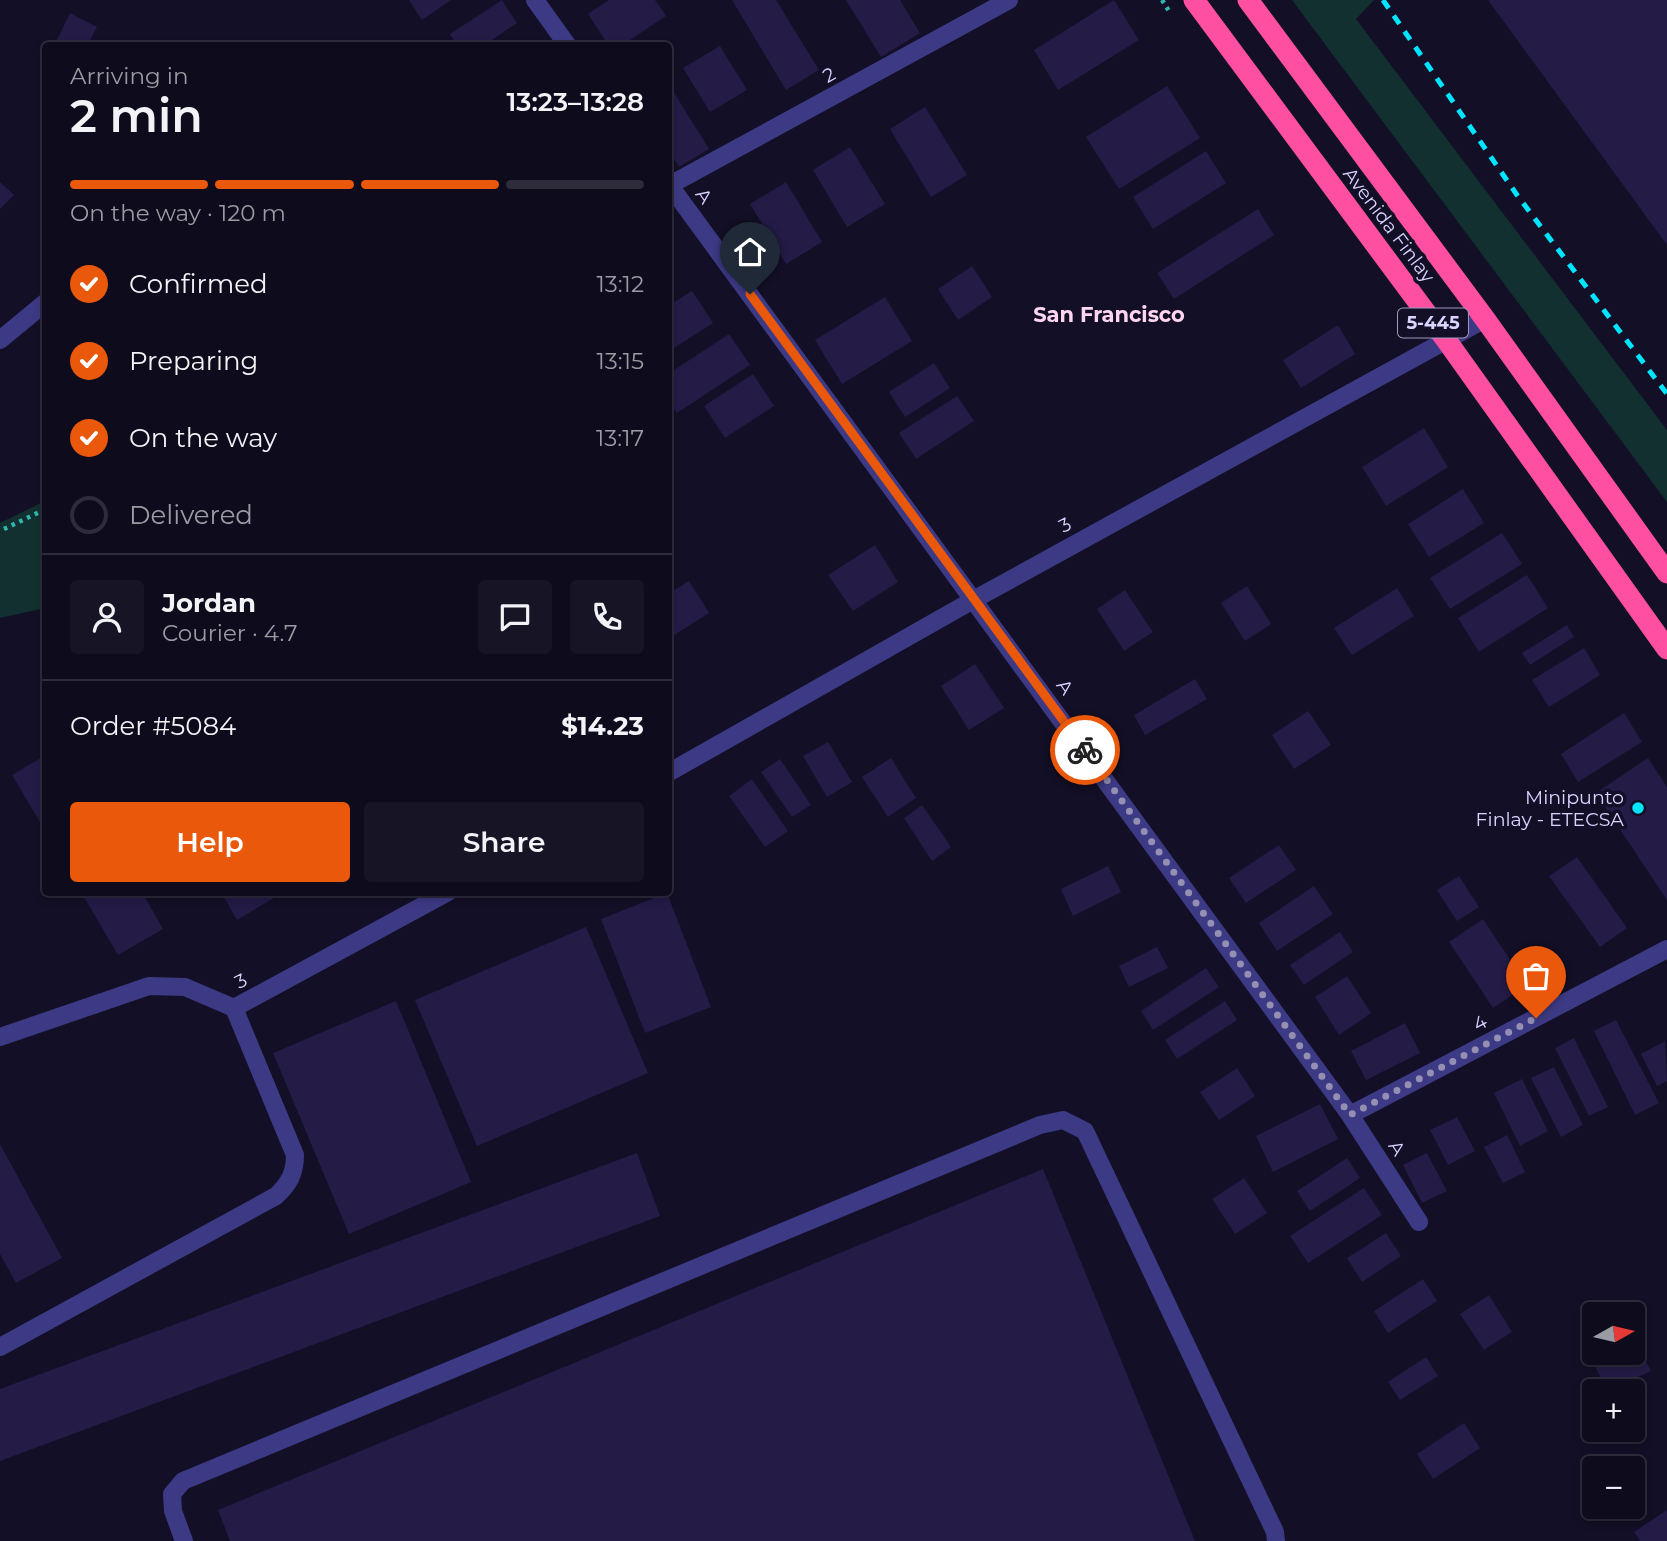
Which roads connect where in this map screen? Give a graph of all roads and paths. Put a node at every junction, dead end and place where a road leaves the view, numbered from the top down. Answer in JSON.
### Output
{"nodes":[{"id":1,"x":535,"y":0,"type":"edge"},
{"id":2,"x":1009,"y":0,"type":"edge"},
{"id":3,"x":1194,"y":0,"type":"edge"},
{"id":4,"x":1248,"y":0,"type":"edge"},
{"id":5,"x":565,"y":42,"type":"edge"},
{"id":6,"x":672,"y":183,"type":"edge"},
{"id":7,"x":672,"y":189,"type":"edge"},
{"id":8,"x":42,"y":305,"type":"edge"},
{"id":9,"x":1485,"y":319,"type":"junction"},
{"id":10,"x":0,"y":340,"type":"edge"},
{"id":11,"x":1447,"y":341,"type":"junction"},
{"id":12,"x":42,"y":511,"type":"edge"},
{"id":13,"x":4,"y":529,"type":"dead end"},
{"id":14,"x":1667,"y":573,"type":"edge"},
{"id":15,"x":975,"y":599,"type":"junction"},
{"id":16,"x":1667,"y":649,"type":"edge"},
{"id":17,"x":672,"y":771,"type":"edge"},
{"id":18,"x":441,"y":896,"type":"edge"},
{"id":19,"x":1667,"y":949,"type":"edge"},
{"id":20,"x":234,"y":1008,"type":"junction"},
{"id":21,"x":0,"y":1037,"type":"edge"},
{"id":22,"x":1350,"y":1115,"type":"junction"},
{"id":23,"x":1419,"y":1222,"type":"dead end"},
{"id":24,"x":0,"y":1346,"type":"edge"},
{"id":25,"x":1278,"y":1538,"type":"edge"},
{"id":26,"x":184,"y":1541,"type":"edge"}],
"edges":[{"from":1,"to":5,"type":"street"},
{"from":2,"to":6,"type":"street","name":"2"},
{"from":3,"to":11,"type":"highway","name":"Avenida Finlay","number":"5-445"},
{"from":4,"to":9,"type":"highway","name":"Avenida Finlay","number":"5-445"},
{"from":7,"to":15,"type":"street","name":"A"},
{"from":8,"to":10,"type":"street"},
{"from":9,"to":11,"type":"street","name":"3"},
{"from":9,"to":14,"type":"highway","name":"Avenida Finlay","number":"5-445"},
{"from":11,"to":15,"type":"street","name":"3"},
{"from":11,"to":16,"type":"highway","name":"Avenida Finlay","number":"5-445"},
{"from":12,"to":13,"type":"path"},
{"from":15,"to":17,"type":"street","name":"3"},
{"from":15,"to":22,"type":"street","name":"A"},
{"from":18,"to":20,"type":"street","name":"3"},
{"from":19,"to":22,"type":"street","name":"4"},
{"from":20,"to":21,"type":"street","name":"3"},
{"from":20,"to":24,"type":"street"},
{"from":22,"to":23,"type":"street","name":"A"},
{"from":25,"to":26,"type":"street"}]}
